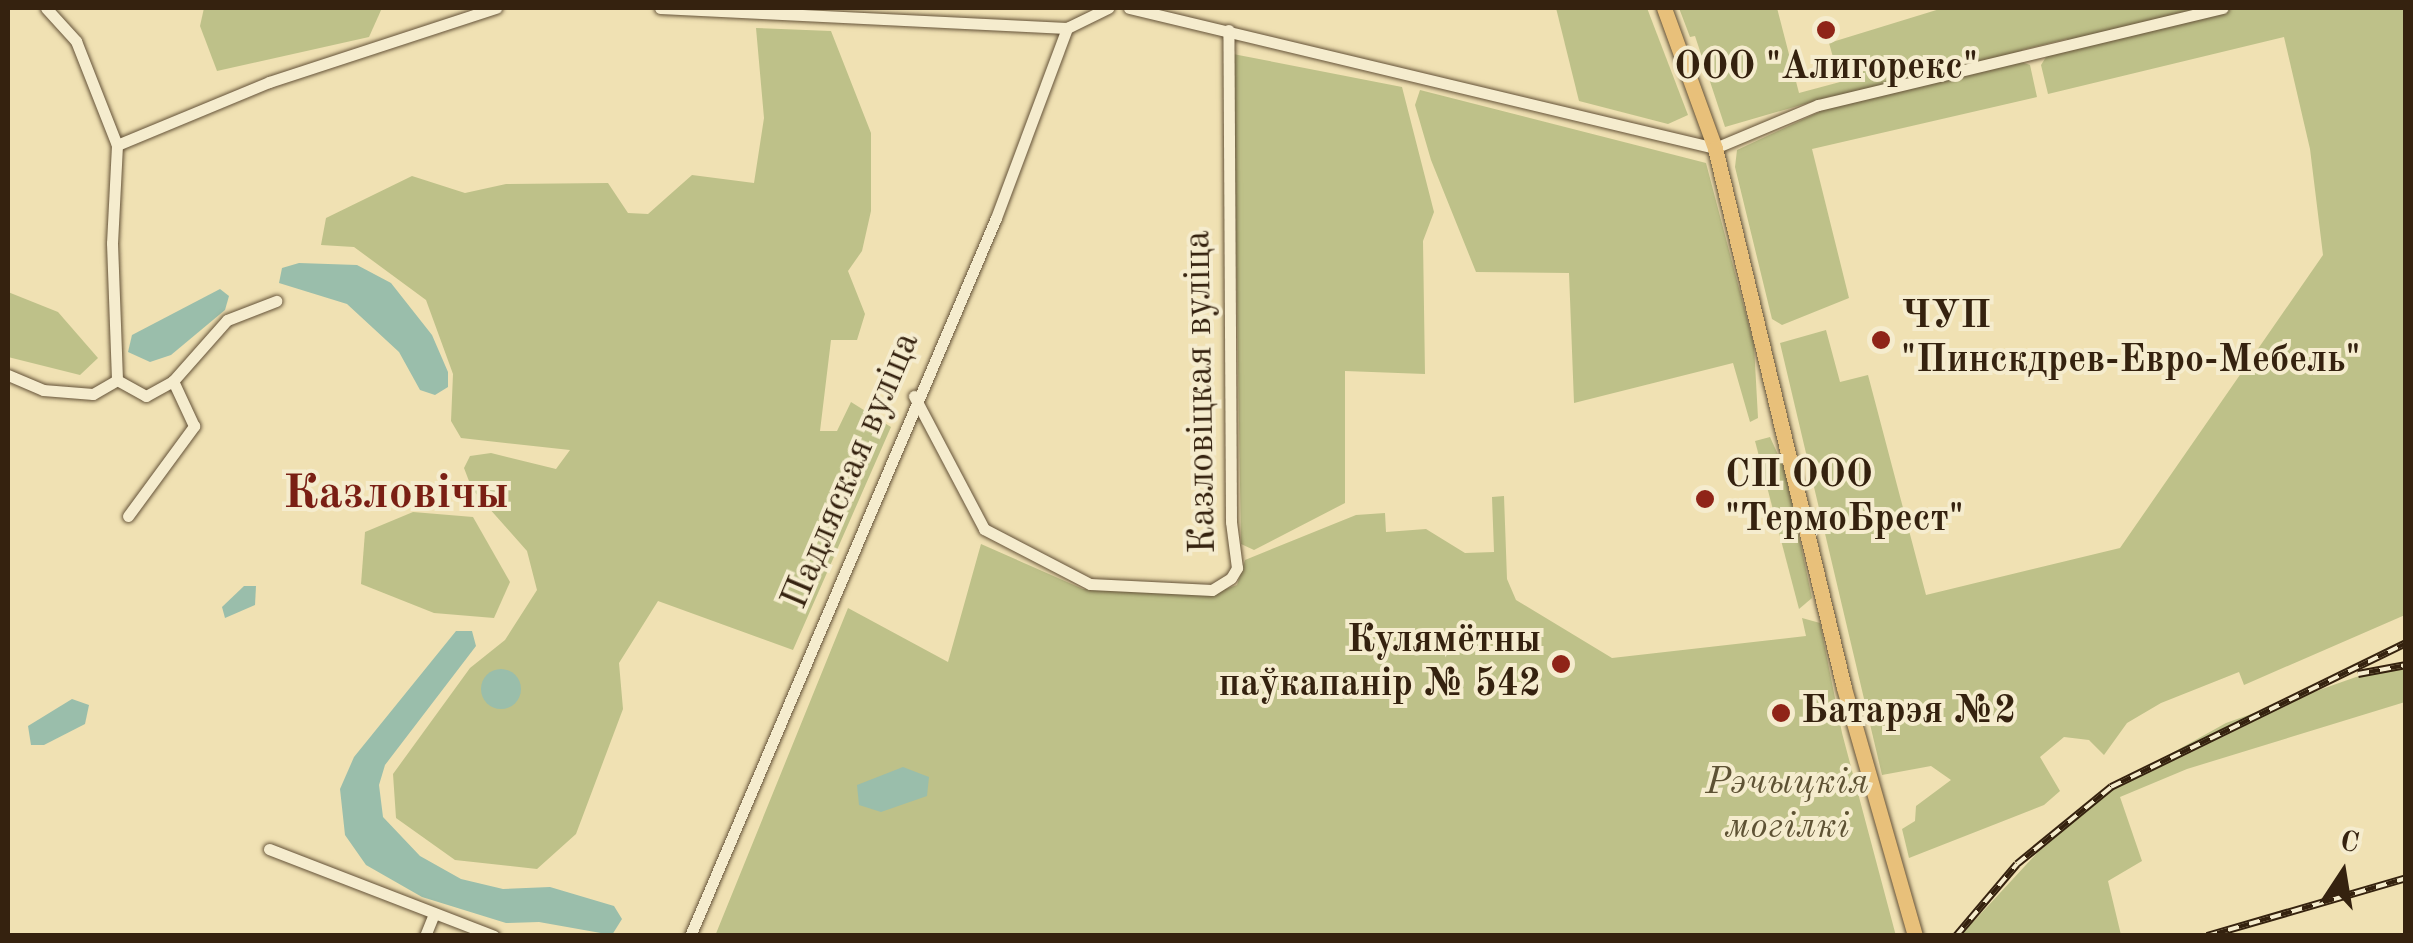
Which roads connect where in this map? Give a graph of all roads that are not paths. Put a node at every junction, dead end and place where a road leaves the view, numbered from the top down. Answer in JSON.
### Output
{"nodes":[{"id":1,"x":46,"y":8,"type":"edge"},
{"id":2,"x":496,"y":8,"type":"edge"},
{"id":3,"x":660,"y":8,"type":"edge"},
{"id":4,"x":1103,"y":8,"type":"edge"},
{"id":5,"x":1129,"y":8,"type":"edge"},
{"id":6,"x":1664,"y":8,"type":"edge"},
{"id":7,"x":2223,"y":8,"type":"edge"},
{"id":8,"x":1067,"y":28,"type":"junction"},
{"id":9,"x":1228,"y":30,"type":"junction"},
{"id":10,"x":117,"y":145,"type":"junction"},
{"id":11,"x":1715,"y":148,"type":"junction"},
{"id":12,"x":276,"y":301,"type":"dead end"},
{"id":13,"x":8,"y":375,"type":"edge"},
{"id":14,"x":117,"y":380,"type":"junction"},
{"id":15,"x":172,"y":381,"type":"junction"},
{"id":16,"x":914,"y":396,"type":"junction"},
{"id":17,"x":128,"y":516,"type":"dead end"},
{"id":18,"x":269,"y":849,"type":"dead end"},
{"id":19,"x":434,"y":914,"type":"junction"},
{"id":20,"x":425,"y":936,"type":"edge"},
{"id":21,"x":494,"y":936,"type":"edge"},
{"id":22,"x":690,"y":936,"type":"edge"},
{"id":23,"x":1915,"y":936,"type":"edge"}],
"edges":[{"from":1,"to":10,"type":"street"},
{"from":2,"to":10,"type":"street"},
{"from":3,"to":8,"type":"street"},
{"from":4,"to":8,"type":"street"},
{"from":5,"to":9,"type":"street"},
{"from":6,"to":11,"type":"main road"},
{"from":7,"to":11,"type":"street"},
{"from":8,"to":16,"type":"street","name":"Падляская вуліца"},
{"from":9,"to":11,"type":"street"},
{"from":9,"to":16,"type":"street","name":"Казловіцкая вуліца"},
{"from":10,"to":14,"type":"street"},
{"from":11,"to":23,"type":"main road"},
{"from":12,"to":15,"type":"street"},
{"from":13,"to":14,"type":"street"},
{"from":14,"to":15,"type":"street"},
{"from":15,"to":17,"type":"street"},
{"from":16,"to":22,"type":"street","name":"Падляская вуліца"},
{"from":18,"to":19,"type":"street"},
{"from":19,"to":20,"type":"street"},
{"from":19,"to":21,"type":"street"}]}
